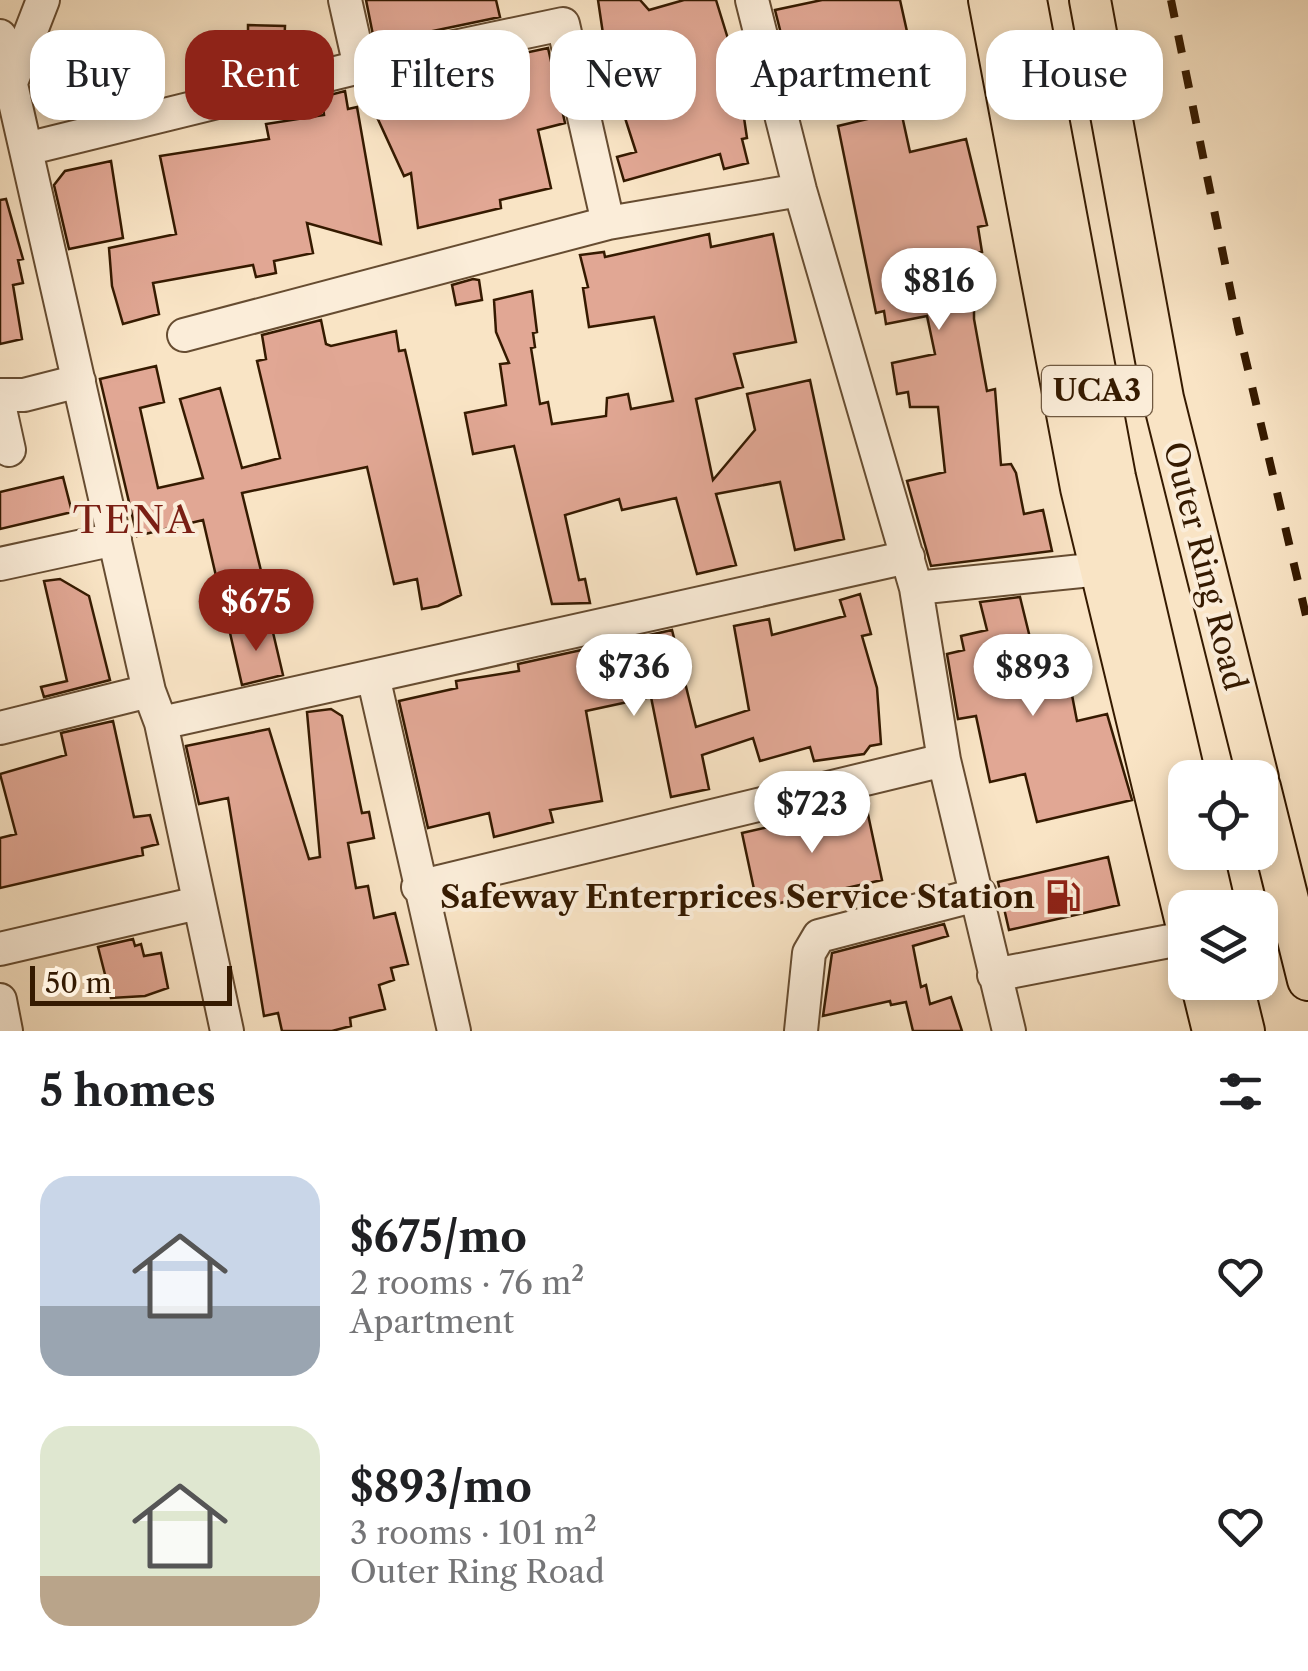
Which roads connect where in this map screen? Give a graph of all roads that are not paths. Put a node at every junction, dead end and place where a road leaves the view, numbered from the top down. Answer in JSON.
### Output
{"nodes":[{"id":1,"x":42,"y":0,"type":"edge"},
{"id":2,"x":345,"y":0,"type":"edge"},
{"id":3,"x":752,"y":0,"type":"edge"},
{"id":4,"x":990,"y":0,"type":"edge"},
{"id":5,"x":1026,"y":0,"type":"edge"},
{"id":6,"x":1092,"y":10,"type":"edge"},
{"id":7,"x":561,"y":12,"type":"edge"},
{"id":8,"x":495,"y":30,"type":"edge"},
{"id":9,"x":0,"y":36,"type":"edge"},
{"id":10,"x":354,"y":40,"type":"edge"},
{"id":11,"x":354,"y":68,"type":"edge"},
{"id":12,"x":12,"y":80,"type":"junction"},
{"id":13,"x":26,"y":149,"type":"junction"},
{"id":14,"x":800,"y":190,"type":"junction"},
{"id":15,"x":608,"y":224,"type":"junction"},
{"id":16,"x":184,"y":335,"type":"dead end"},
{"id":17,"x":79,"y":380,"type":"junction"},
{"id":18,"x":0,"y":395,"type":"edge"},
{"id":19,"x":0,"y":409,"type":"edge"},
{"id":20,"x":9,"y":450,"type":"dead end"},
{"id":21,"x":115,"y":539,"type":"junction"},
{"id":22,"x":0,"y":564,"type":"edge"},
{"id":23,"x":1101,"y":569,"type":"junction"},
{"id":24,"x":912,"y":572,"type":"junction"},
{"id":25,"x":372,"y":676,"type":"junction"},
{"id":26,"x":150,"y":692,"type":"junction"},
{"id":27,"x":161,"y":723,"type":"junction"},
{"id":28,"x":0,"y":728,"type":"edge"},
{"id":29,"x":944,"y":760,"type":"junction"},
{"id":30,"x":1181,"y":760,"type":"edge"},
{"id":31,"x":1254,"y":760,"type":"edge"},
{"id":32,"x":1278,"y":859,"type":"edge"},
{"id":33,"x":418,"y":887,"type":"junction"},
{"id":34,"x":1178,"y":890,"type":"edge"},
{"id":35,"x":980,"y":894,"type":"junction"},
{"id":36,"x":198,"y":903,"type":"junction"},
{"id":37,"x":1168,"y":941,"type":"edge"},
{"id":38,"x":0,"y":949,"type":"edge"},
{"id":39,"x":994,"y":975,"type":"junction"},
{"id":40,"x":1308,"y":980,"type":"edge"},
{"id":41,"x":0,"y":1000,"type":"edge"},
{"id":42,"x":1205,"y":1000,"type":"edge"},
{"id":43,"x":1236,"y":1000,"type":"edge"},
{"id":44,"x":6,"y":1031,"type":"edge"},
{"id":45,"x":226,"y":1031,"type":"edge"},
{"id":46,"x":454,"y":1031,"type":"edge"},
{"id":47,"x":801,"y":1031,"type":"edge"},
{"id":48,"x":1009,"y":1031,"type":"edge"},
{"id":49,"x":1213,"y":1031,"type":"edge"},
{"id":50,"x":1244,"y":1031,"type":"edge"}],
"edges":[{"from":1,"to":12,"type":"street"},
{"from":2,"to":10,"type":"street"},
{"from":3,"to":14,"type":"street"},
{"from":4,"to":23,"type":"main road","number":"UCA3"},
{"from":5,"to":30,"type":"main road","name":"Outer Ring Road","number":"UCA3"},
{"from":6,"to":31,"type":"main road","name":"Outer Ring Road","number":"UCA3"},
{"from":7,"to":8,"type":"street"},
{"from":7,"to":15,"type":"street"},
{"from":9,"to":12,"type":"street"},
{"from":11,"to":13,"type":"street"},
{"from":12,"to":13,"type":"street"},
{"from":13,"to":17,"type":"street"},
{"from":14,"to":15,"type":"street"},
{"from":14,"to":24,"type":"street"},
{"from":15,"to":16,"type":"street"},
{"from":17,"to":18,"type":"street"},
{"from":17,"to":21,"type":"street"},
{"from":19,"to":20,"type":"street"},
{"from":21,"to":22,"type":"street"},
{"from":21,"to":26,"type":"street"},
{"from":23,"to":24,"type":"street"},
{"from":23,"to":34,"type":"main road","number":"UCA3"},
{"from":24,"to":25,"type":"street"},
{"from":24,"to":29,"type":"street"},
{"from":25,"to":27,"type":"street"},
{"from":25,"to":33,"type":"street"},
{"from":26,"to":27,"type":"street"},
{"from":26,"to":28,"type":"street"},
{"from":27,"to":36,"type":"street"},
{"from":29,"to":33,"type":"street"},
{"from":29,"to":35,"type":"street"},
{"from":32,"to":40,"type":"main road"},
{"from":33,"to":46,"type":"street"},
{"from":35,"to":39,"type":"street"},
{"from":35,"to":47,"type":"street"},
{"from":36,"to":38,"type":"street"},
{"from":36,"to":45,"type":"street"},
{"from":37,"to":39,"type":"street"},
{"from":39,"to":48,"type":"street"},
{"from":41,"to":44,"type":"street"},
{"from":42,"to":49,"type":"main road"},
{"from":43,"to":50,"type":"main road"}]}
